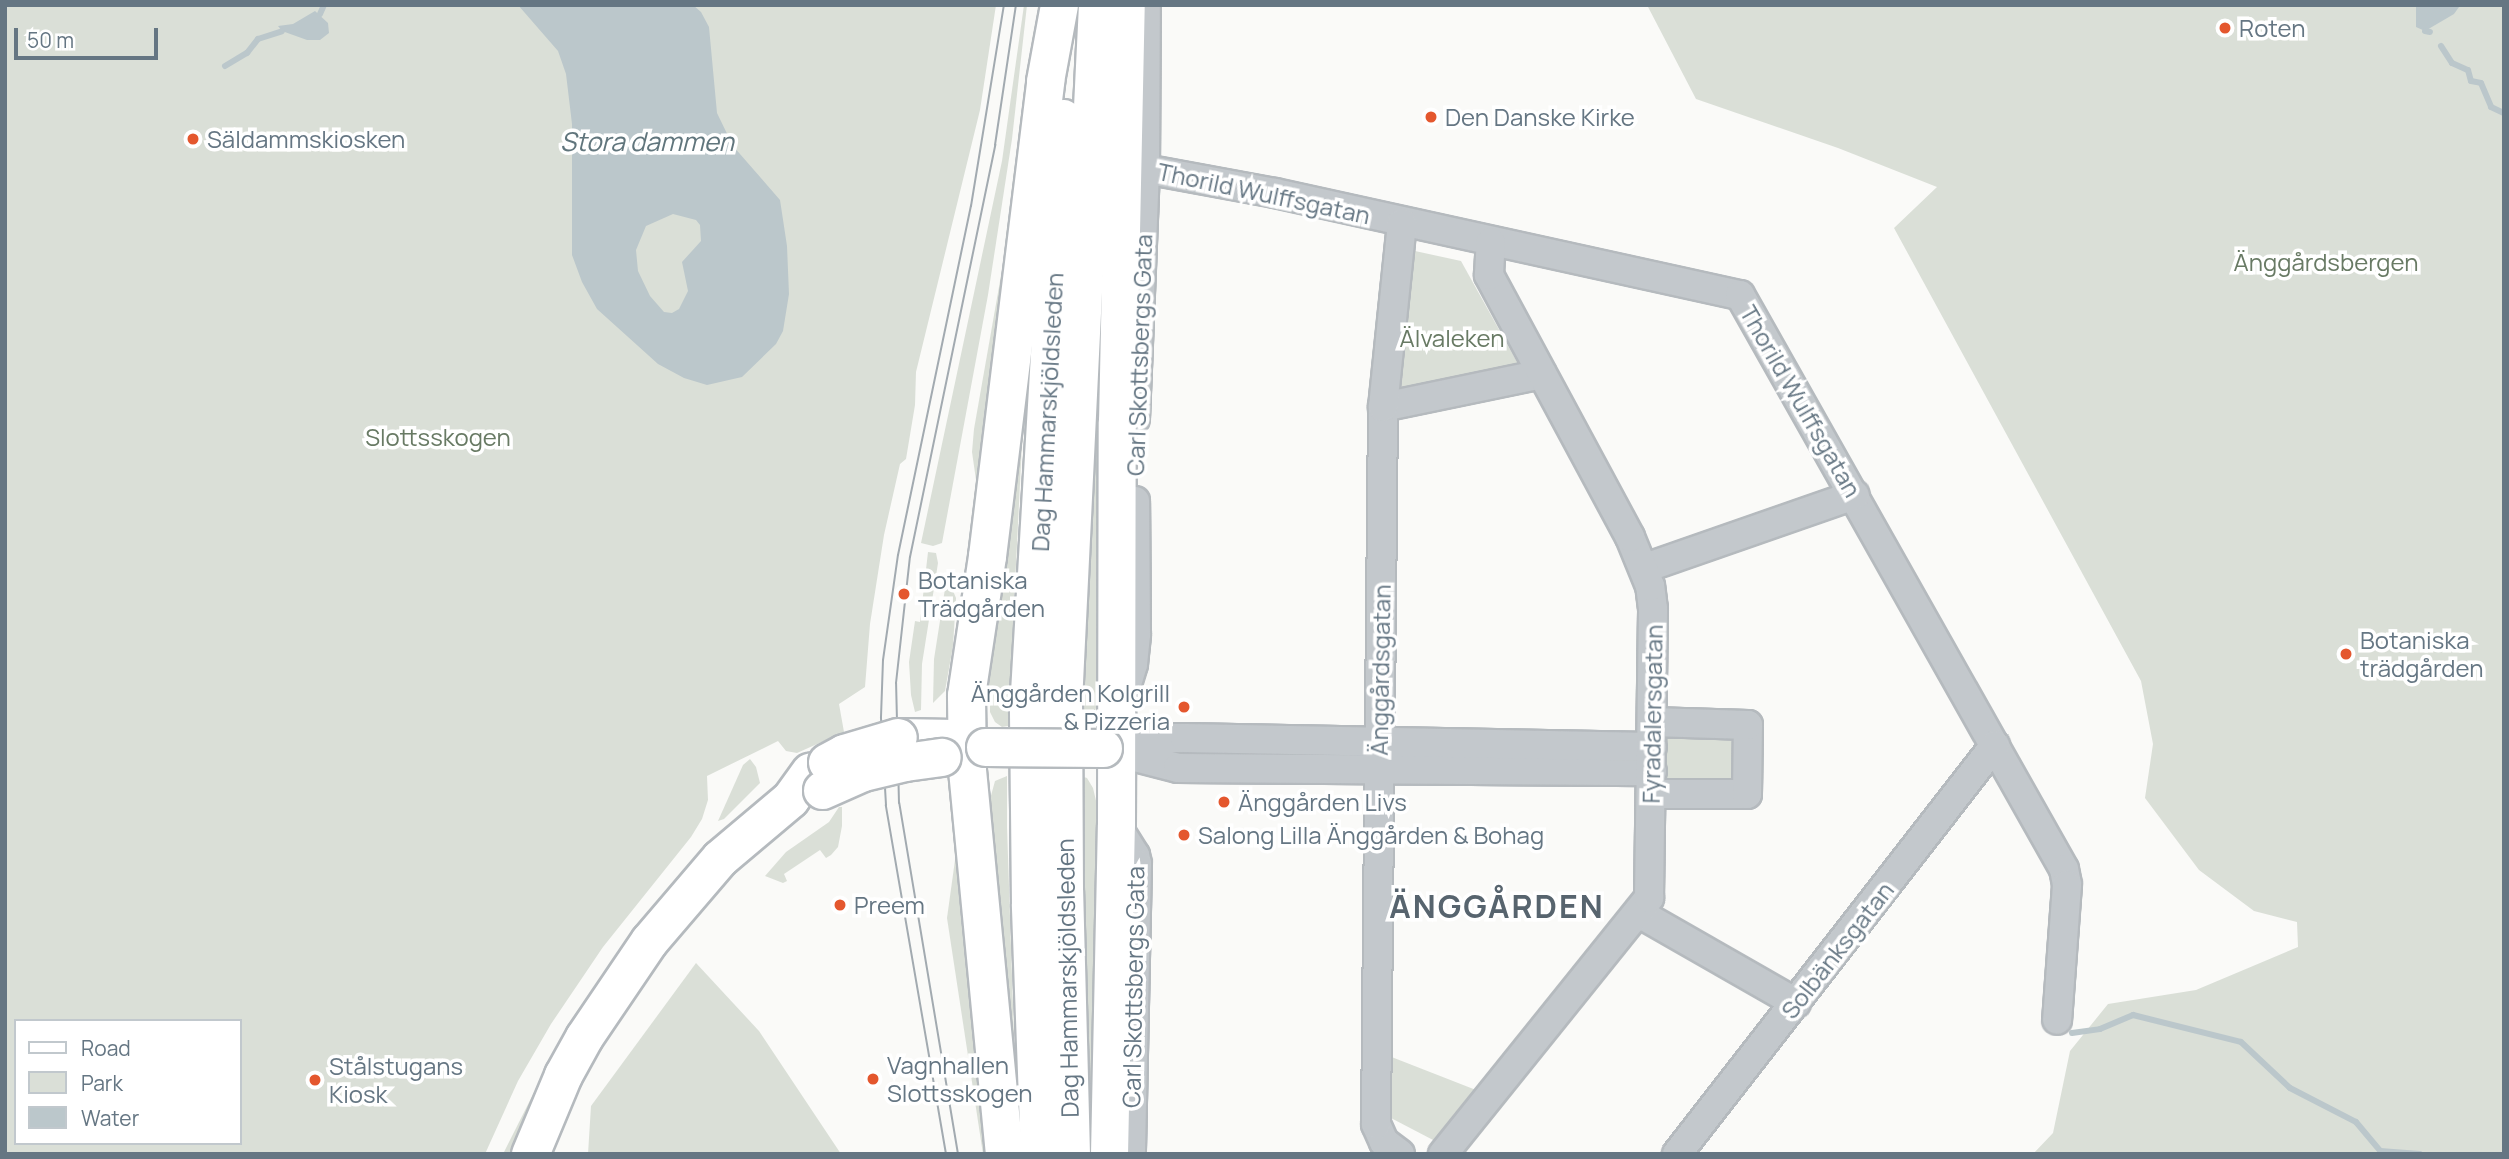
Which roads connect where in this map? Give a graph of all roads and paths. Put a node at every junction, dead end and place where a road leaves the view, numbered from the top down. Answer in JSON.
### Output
{"nodes":[{"id":1,"x":1059,"y":5,"type":"edge"},
{"id":2,"x":1068,"y":5,"type":"edge"},
{"id":3,"x":1097,"y":5,"type":"edge"},
{"id":4,"x":1126,"y":5,"type":"edge"},
{"id":5,"x":1146,"y":5,"type":"edge"},
{"id":6,"x":1145,"y":169,"type":"junction"},
{"id":7,"x":1402,"y":223,"type":"junction"},
{"id":8,"x":1491,"y":242,"type":"junction"},
{"id":9,"x":1542,"y":374,"type":"junction"},
{"id":10,"x":1383,"y":407,"type":"junction"},
{"id":11,"x":1855,"y":495,"type":"junction"},
{"id":12,"x":1645,"y":568,"type":"junction"},
{"id":13,"x":1115,"y":699,"type":"junction"},
{"id":14,"x":1262,"y":739,"type":"junction"},
{"id":15,"x":1379,"y":741,"type":"junction"},
{"id":16,"x":952,"y":743,"type":"junction"},
{"id":17,"x":1995,"y":746,"type":"junction"},
{"id":18,"x":1110,"y":748,"type":"junction"},
{"id":19,"x":1514,"y":757,"type":"junction"},
{"id":20,"x":1652,"y":758,"type":"junction"},
{"id":21,"x":1379,"y":770,"type":"junction"},
{"id":22,"x":1261,"y":771,"type":"junction"},
{"id":23,"x":808,"y":787,"type":"junction"},
{"id":24,"x":1116,"y":825,"type":"junction"},
{"id":25,"x":1639,"y":912,"type":"junction"},
{"id":26,"x":1797,"y":1003,"type":"junction"},
{"id":27,"x":2057,"y":1020,"type":"dead end"},
{"id":28,"x":1394,"y":1153,"type":"edge"},
{"id":29,"x":530,"y":1154,"type":"edge"},
{"id":30,"x":1004,"y":1154,"type":"edge"},
{"id":31,"x":1039,"y":1154,"type":"edge"},
{"id":32,"x":1071,"y":1154,"type":"edge"},
{"id":33,"x":1110,"y":1154,"type":"edge"},
{"id":34,"x":1131,"y":1154,"type":"edge"},
{"id":35,"x":1443,"y":1154,"type":"edge"},
{"id":36,"x":1677,"y":1154,"type":"edge"}],
"edges":[{"from":1,"to":16,"type":"main road"},
{"from":2,"to":31,"type":"main road","name":"Dag Hammarskjöldsleden"},
{"from":3,"to":32,"type":"main road","name":"Dag Hammarskjöldsleden"},
{"from":4,"to":13,"type":"main road"},
{"from":5,"to":6,"type":"street","name":"Carl Skottsbergs Gata"},
{"from":6,"to":7,"type":"street","name":"Thorild Wulffsgatan"},
{"from":6,"to":13,"type":"street","name":"Carl Skottsbergs Gata"},
{"from":7,"to":8,"type":"street","name":"Thorild Wulffsgatan"},
{"from":7,"to":10,"type":"street","name":"Änggårdsgatan"},
{"from":8,"to":9,"type":"street","name":"Fyradalersgatan"},
{"from":8,"to":11,"type":"street","name":"Thorild Wulffsgatan"},
{"from":9,"to":10,"type":"street"},
{"from":9,"to":12,"type":"street","name":"Fyradalersgatan"},
{"from":10,"to":15,"type":"street","name":"Änggårdsgatan"},
{"from":11,"to":12,"type":"street"},
{"from":11,"to":17,"type":"street","name":"Thorild Wulffsgatan"},
{"from":12,"to":20,"type":"street","name":"Fyradalersgatan"},
{"from":13,"to":18,"type":"main road"},
{"from":14,"to":15,"type":"street"},
{"from":14,"to":18,"type":"street"},
{"from":14,"to":22,"type":"street"},
{"from":15,"to":19,"type":"street"},
{"from":15,"to":21,"type":"street","name":"Änggårdsgatan"},
{"from":16,"to":18,"type":"main road","bridge":true},
{"from":16,"to":23,"type":"main road","bridge":true},
{"from":16,"to":23,"type":"main road","bridge":true},
{"from":16,"to":30,"type":"main road"},
{"from":17,"to":26,"type":"street","name":"Solbänksgatan"},
{"from":17,"to":27,"type":"street","name":"Thorild Wulffsgatan"},
{"from":18,"to":22,"type":"street"},
{"from":18,"to":24,"type":"main road"},
{"from":19,"to":20,"type":"street"},
{"from":19,"to":21,"type":"street"},
{"from":20,"to":25,"type":"street","name":"Fyradalersgatan"},
{"from":21,"to":22,"type":"street"},
{"from":21,"to":28,"type":"street","name":"Änggårdsgatan"},
{"from":23,"to":29,"type":"main road"},
{"from":24,"to":33,"type":"main road"},
{"from":24,"to":34,"type":"street","name":"Carl Skottsbergs Gata"},
{"from":25,"to":26,"type":"street"},
{"from":25,"to":35,"type":"street","name":"Fyradalersgatan"},
{"from":26,"to":36,"type":"street","name":"Solbänksgatan"}]}
